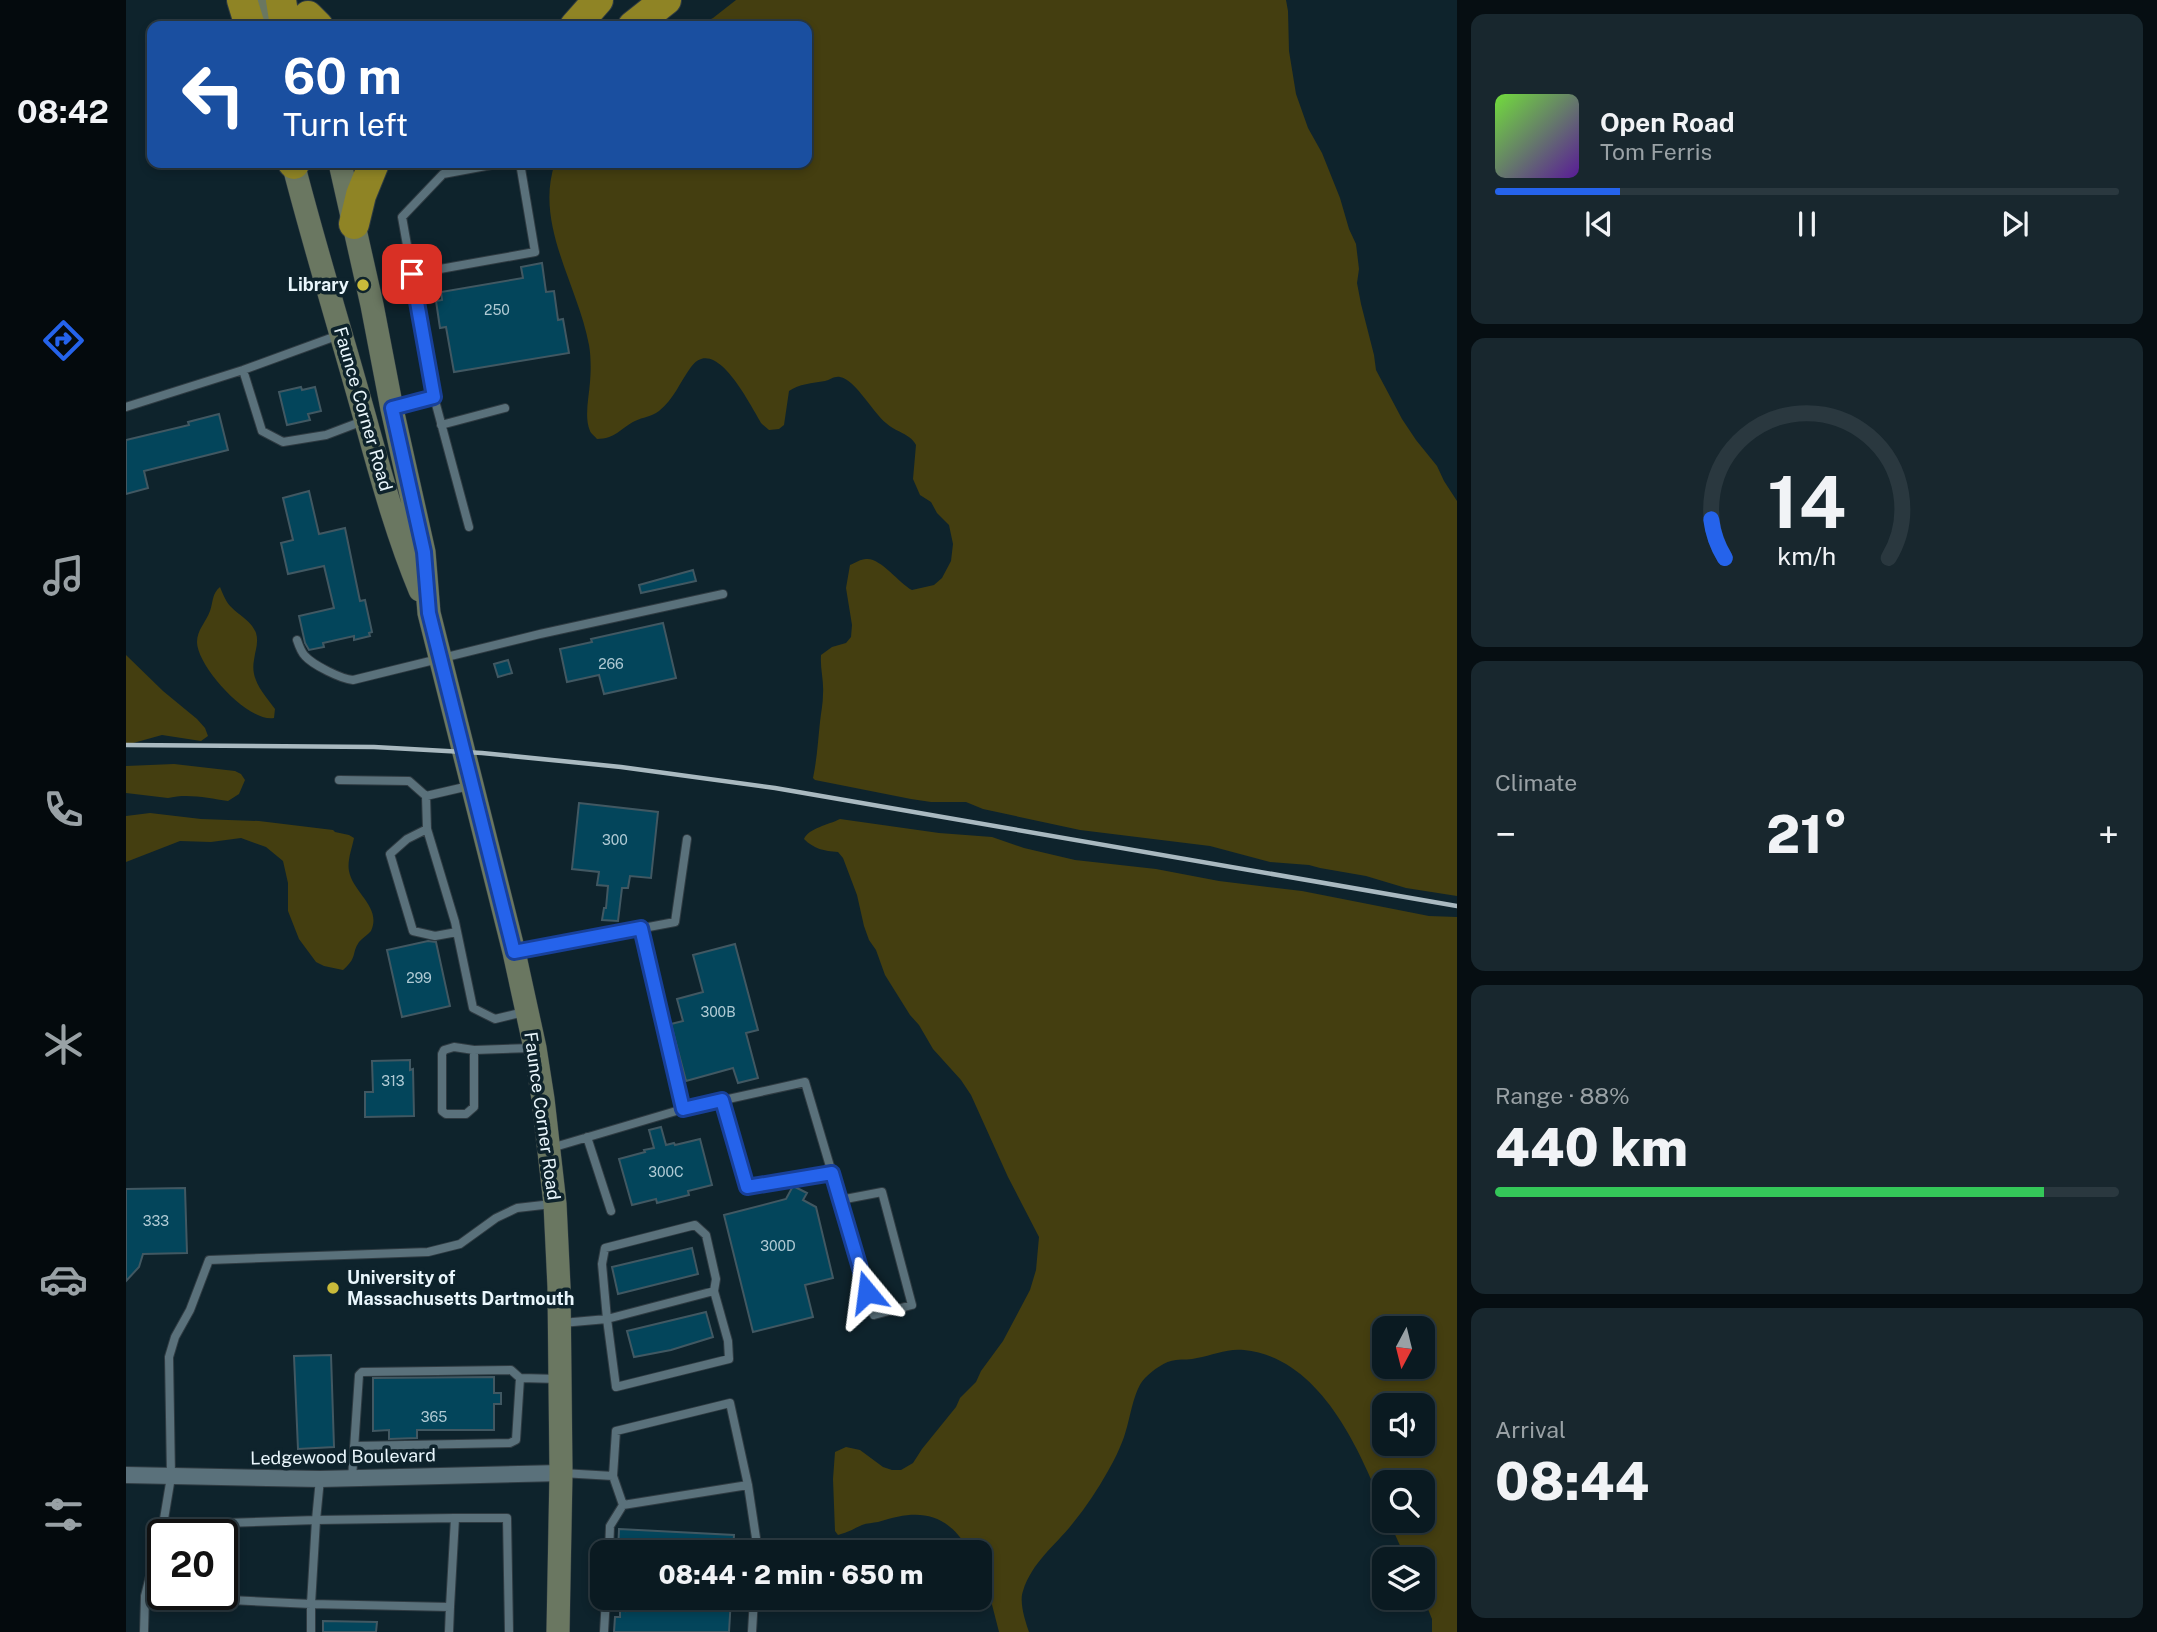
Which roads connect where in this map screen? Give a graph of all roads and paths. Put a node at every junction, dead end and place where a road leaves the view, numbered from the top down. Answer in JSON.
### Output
{"nodes":[{"id":1,"x":242,"y":0,"type":"edge"},
{"id":2,"x":259,"y":0,"type":"edge"},
{"id":3,"x":281,"y":0,"type":"edge"},
{"id":4,"x":598,"y":0,"type":"edge"},
{"id":5,"x":666,"y":0,"type":"edge"},
{"id":6,"x":305,"y":19,"type":"edge"},
{"id":7,"x":248,"y":21,"type":"edge"},
{"id":8,"x":263,"y":21,"type":"edge"},
{"id":9,"x":579,"y":21,"type":"edge"},
{"id":10,"x":639,"y":21,"type":"edge"},
{"id":11,"x":294,"y":168,"type":"edge"},
{"id":12,"x":341,"y":168,"type":"edge"},
{"id":13,"x":372,"y":168,"type":"edge"},
{"id":14,"x":475,"y":168,"type":"edge"},
{"id":15,"x":521,"y":168,"type":"edge"},
{"id":16,"x":354,"y":224,"type":"junction"},
{"id":17,"x":412,"y":274,"type":"junction"},
{"id":18,"x":341,"y":334,"type":"junction"},
{"id":19,"x":243,"y":370,"type":"junction"},
{"id":20,"x":434,"y":397,"type":"junction"},
{"id":21,"x":126,"y":407,"type":"edge"},
{"id":22,"x":392,"y":408,"type":"junction"},
{"id":23,"x":505,"y":408,"type":"dead end"},
{"id":24,"x":365,"y":420,"type":"junction"},
{"id":25,"x":441,"y":425,"type":"junction"},
{"id":26,"x":469,"y":527,"type":"dead end"},
{"id":27,"x":723,"y":594,"type":"dead end"},
{"id":28,"x":429,"y":613,"type":"junction"},
{"id":29,"x":298,"y":640,"type":"dead end"},
{"id":30,"x":441,"y":658,"type":"junction"},
{"id":31,"x":339,"y":780,"type":"dead end"},
{"id":32,"x":472,"y":785,"type":"junction"},
{"id":33,"x":426,"y":796,"type":"junction"},
{"id":34,"x":427,"y":829,"type":"junction"},
{"id":35,"x":687,"y":839,"type":"dead end"},
{"id":36,"x":641,"y":928,"type":"junction"},
{"id":37,"x":457,"y":932,"type":"junction"},
{"id":38,"x":514,"y":952,"type":"junction"},
{"id":39,"x":527,"y":1012,"type":"junction"},
{"id":40,"x":535,"y":1048,"type":"junction"},
{"id":41,"x":474,"y":1050,"type":"junction"},
{"id":42,"x":722,"y":1100,"type":"junction"},
{"id":43,"x":683,"y":1109,"type":"junction"},
{"id":44,"x":587,"y":1137,"type":"junction"},
{"id":45,"x":549,"y":1149,"type":"junction"},
{"id":46,"x":832,"y":1173,"type":"junction"},
{"id":47,"x":840,"y":1200,"type":"junction"},
{"id":48,"x":555,"y":1204,"type":"junction"},
{"id":49,"x":611,"y":1211,"type":"dead end"},
{"id":50,"x":714,"y":1291,"type":"junction"},
{"id":51,"x":607,"y":1319,"type":"junction"},
{"id":52,"x":559,"y":1324,"type":"junction"},
{"id":53,"x":520,"y":1378,"type":"junction"},
{"id":54,"x":559,"y":1378,"type":"junction"},
{"id":55,"x":354,"y":1446,"type":"junction"},
{"id":56,"x":561,"y":1473,"type":"junction"},
{"id":57,"x":126,"y":1475,"type":"edge"},
{"id":58,"x":613,"y":1476,"type":"junction"},
{"id":59,"x":171,"y":1477,"type":"junction"},
{"id":60,"x":352,"y":1478,"type":"junction"},
{"id":61,"x":320,"y":1479,"type":"junction"},
{"id":62,"x":748,"y":1485,"type":"junction"},
{"id":63,"x":623,"y":1505,"type":"junction"},
{"id":64,"x":456,"y":1518,"type":"junction"},
{"id":65,"x":164,"y":1519,"type":"edge"},
{"id":66,"x":316,"y":1520,"type":"junction"},
{"id":67,"x":238,"y":1523,"type":"edge"},
{"id":68,"x":609,"y":1540,"type":"edge"},
{"id":69,"x":756,"y":1540,"type":"edge"},
{"id":70,"x":147,"y":1588,"type":"edge"},
{"id":71,"x":145,"y":1596,"type":"junction"},
{"id":72,"x":312,"y":1604,"type":"junction"},
{"id":73,"x":450,"y":1607,"type":"junction"},
{"id":74,"x":605,"y":1610,"type":"edge"},
{"id":75,"x":753,"y":1610,"type":"edge"},
{"id":76,"x":144,"y":1632,"type":"edge"},
{"id":77,"x":311,"y":1632,"type":"edge"},
{"id":78,"x":449,"y":1632,"type":"edge"},
{"id":79,"x":509,"y":1632,"type":"edge"},
{"id":80,"x":558,"y":1632,"type":"edge"},
{"id":81,"x":604,"y":1632,"type":"edge"},
{"id":82,"x":752,"y":1632,"type":"edge"}],
"edges":[{"from":1,"to":7,"type":"highway"},
{"from":2,"to":8,"type":"main road"},
{"from":3,"to":6,"type":"highway"},
{"from":4,"to":9,"type":"highway"},
{"from":5,"to":10,"type":"highway"},
{"from":11,"to":18,"type":"main road","name":"Faunce Corner Road"},
{"from":12,"to":16,"type":"main road","name":"Faunce Corner Road"},
{"from":13,"to":16,"type":"highway"},
{"from":14,"to":17,"type":"lane"},
{"from":15,"to":17,"type":"lane"},
{"from":16,"to":22,"type":"main road","name":"Faunce Corner Road"},
{"from":17,"to":20,"type":"lane"},
{"from":18,"to":19,"type":"lane"},
{"from":18,"to":24,"type":"main road","name":"Faunce Corner Road"},
{"from":19,"to":21,"type":"lane"},
{"from":19,"to":24,"type":"lane"},
{"from":20,"to":22,"type":"lane"},
{"from":20,"to":25,"type":"lane"},
{"from":22,"to":24,"type":"main road"},
{"from":22,"to":28,"type":"main road","name":"Faunce Corner Road"},
{"from":23,"to":25,"type":"lane"},
{"from":24,"to":28,"type":"main road","name":"Faunce Corner Road"},
{"from":25,"to":26,"type":"lane"},
{"from":27,"to":30,"type":"lane"},
{"from":28,"to":30,"type":"main road","name":"Faunce Corner Road"},
{"from":29,"to":30,"type":"lane"},
{"from":30,"to":32,"type":"main road","name":"Faunce Corner Road"},
{"from":31,"to":33,"type":"lane"},
{"from":32,"to":33,"type":"lane"},
{"from":32,"to":38,"type":"main road","name":"Faunce Corner Road"},
{"from":33,"to":34,"type":"lane"},
{"from":34,"to":37,"type":"lane"},
{"from":34,"to":37,"type":"lane"},
{"from":35,"to":36,"type":"lane"},
{"from":36,"to":38,"type":"lane"},
{"from":36,"to":43,"type":"lane"},
{"from":37,"to":39,"type":"lane"},
{"from":38,"to":39,"type":"main road","name":"Faunce Corner Road"},
{"from":39,"to":40,"type":"main road","name":"Faunce Corner Road"},
{"from":40,"to":41,"type":"lane"},
{"from":40,"to":45,"type":"main road","name":"Faunce Corner Road"},
{"from":41,"to":41,"type":"lane"},
{"from":42,"to":43,"type":"lane"},
{"from":42,"to":46,"type":"lane"},
{"from":42,"to":46,"type":"lane"},
{"from":43,"to":44,"type":"lane"},
{"from":44,"to":45,"type":"lane"},
{"from":44,"to":49,"type":"lane"},
{"from":45,"to":48,"type":"main road","name":"Faunce Corner Road"},
{"from":46,"to":47,"type":"lane"},
{"from":47,"to":47,"type":"lane"},
{"from":48,"to":52,"type":"main road","name":"Faunce Corner Road"},
{"from":48,"to":59,"type":"lane"},
{"from":50,"to":51,"type":"lane"},
{"from":50,"to":51,"type":"lane"},
{"from":50,"to":51,"type":"lane"},
{"from":51,"to":52,"type":"lane"},
{"from":52,"to":54,"type":"main road","name":"Faunce Corner Road"},
{"from":53,"to":54,"type":"lane"},
{"from":53,"to":55,"type":"lane"},
{"from":53,"to":55,"type":"lane"},
{"from":54,"to":56,"type":"main road","name":"Faunce Corner Road"},
{"from":55,"to":60,"type":"lane"},
{"from":56,"to":58,"type":"lane"},
{"from":56,"to":60,"type":"street","name":"Ledgewood Boulevard"},
{"from":56,"to":80,"type":"main road","name":"Faunce Corner Road"},
{"from":57,"to":59,"type":"street","name":"Ledgewood Boulevard"},
{"from":58,"to":62,"type":"lane"},
{"from":58,"to":63,"type":"lane"},
{"from":59,"to":61,"type":"street","name":"Ledgewood Boulevard"},
{"from":59,"to":65,"type":"lane"},
{"from":60,"to":61,"type":"street","name":"Ledgewood Boulevard"},
{"from":61,"to":66,"type":"lane"},
{"from":62,"to":63,"type":"lane"},
{"from":62,"to":69,"type":"lane"},
{"from":63,"to":68,"type":"lane"},
{"from":64,"to":66,"type":"lane"},
{"from":64,"to":73,"type":"lane"},
{"from":64,"to":79,"type":"lane"},
{"from":66,"to":67,"type":"lane"},
{"from":66,"to":72,"type":"lane"},
{"from":70,"to":71,"type":"lane"},
{"from":71,"to":72,"type":"lane"},
{"from":71,"to":76,"type":"lane"},
{"from":72,"to":73,"type":"lane"},
{"from":72,"to":77,"type":"lane"},
{"from":73,"to":78,"type":"lane"},
{"from":74,"to":81,"type":"lane"},
{"from":75,"to":82,"type":"lane"}]}
